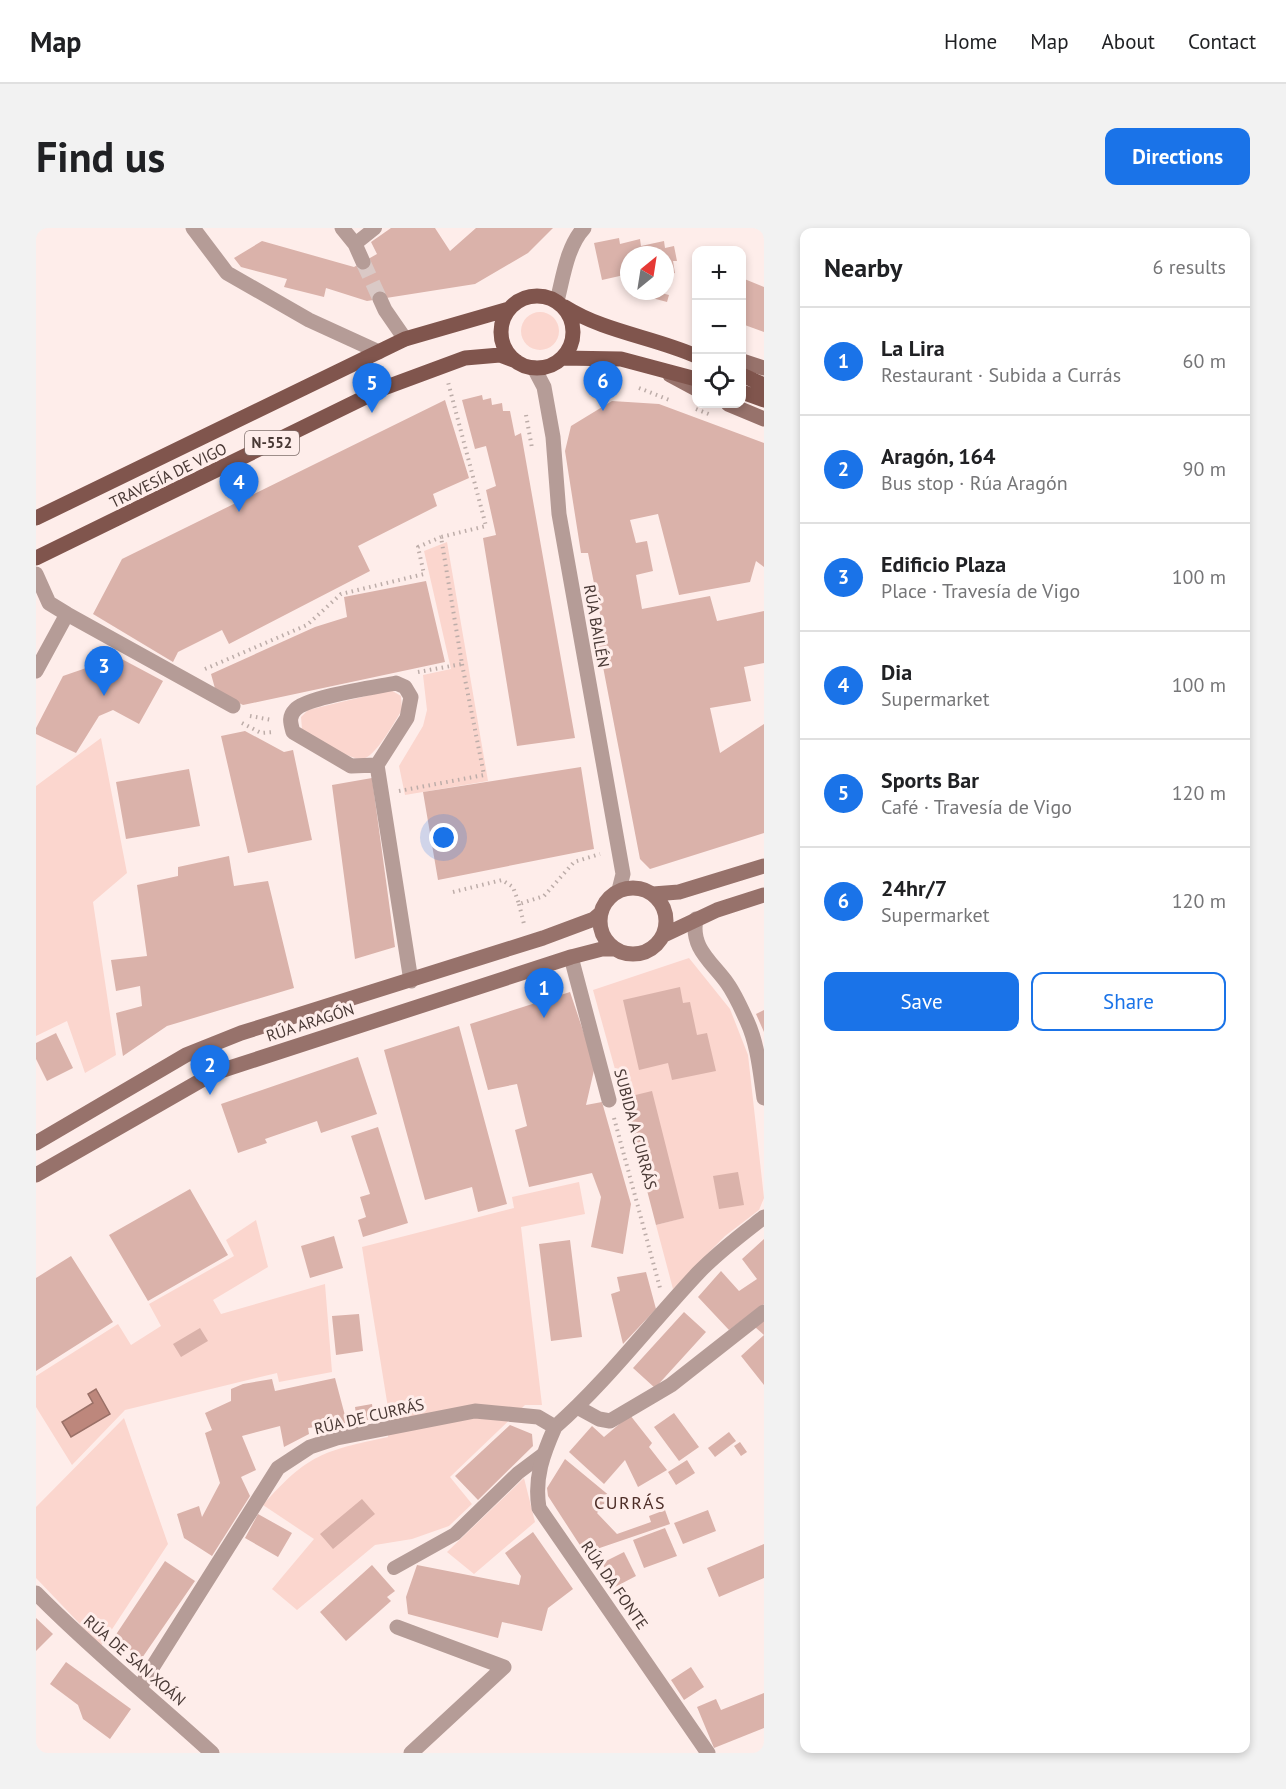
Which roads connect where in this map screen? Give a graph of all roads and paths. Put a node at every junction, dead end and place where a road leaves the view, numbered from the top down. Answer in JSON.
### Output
{"nodes":[{"id":1,"x":194,"y":228,"type":"edge"},
{"id":2,"x":342,"y":228,"type":"edge"},
{"id":3,"x":375,"y":228,"type":"edge"},
{"id":4,"x":584,"y":228,"type":"edge"},
{"id":5,"x":355,"y":244,"type":"junction"},
{"id":6,"x":363,"y":262,"type":"tunnel mouth"},
{"id":7,"x":381,"y":299,"type":"tunnel mouth"},
{"id":8,"x":561,"y":304,"type":"junction"},
{"id":9,"x":509,"y":309,"type":"junction"},
{"id":10,"x":405,"y":339,"type":"junction"},
{"id":11,"x":668,"y":343,"type":"junction"},
{"id":12,"x":692,"y":349,"type":"edge"},
{"id":13,"x":379,"y":352,"type":"junction"},
{"id":14,"x":692,"y":354,"type":"edge"},
{"id":15,"x":562,"y":358,"type":"junction"},
{"id":16,"x":516,"y":361,"type":"junction"},
{"id":17,"x":746,"y":363,"type":"edge"},
{"id":18,"x":443,"y":364,"type":"junction"},
{"id":19,"x":534,"y":368,"type":"junction"},
{"id":20,"x":764,"y":368,"type":"edge"},
{"id":21,"x":656,"y":369,"type":"junction"},
{"id":22,"x":746,"y":377,"type":"edge"},
{"id":23,"x":692,"y":378,"type":"edge"},
{"id":24,"x":764,"y":385,"type":"edge"},
{"id":25,"x":692,"y":387,"type":"edge"},
{"id":26,"x":639,"y":388,"type":"dead end"},
{"id":27,"x":746,"y":394,"type":"edge"},
{"id":28,"x":764,"y":400,"type":"edge"},
{"id":29,"x":681,"y":404,"type":"dead end"},
{"id":30,"x":691,"y":408,"type":"dead end"},
{"id":31,"x":738,"y":408,"type":"edge"},
{"id":32,"x":764,"y":418,"type":"edge"},
{"id":33,"x":722,"y":419,"type":"dead end"},
{"id":34,"x":36,"y":518,"type":"edge"},
{"id":35,"x":441,"y":537,"type":"junction"},
{"id":36,"x":36,"y":558,"type":"edge"},
{"id":37,"x":36,"y":574,"type":"edge"},
{"id":38,"x":67,"y":614,"type":"junction"},
{"id":39,"x":462,"y":664,"type":"junction"},
{"id":40,"x":36,"y":671,"type":"edge"},
{"id":41,"x":418,"y":672,"type":"dead end"},
{"id":42,"x":182,"y":679,"type":"junction"},
{"id":43,"x":233,"y":706,"type":"dead end"},
{"id":44,"x":278,"y":732,"type":"dead end"},
{"id":45,"x":261,"y":733,"type":"dead end"},
{"id":46,"x":377,"y":765,"type":"junction"},
{"id":47,"x":399,"y":791,"type":"dead end"},
{"id":48,"x":600,"y":854,"type":"dead end"},
{"id":49,"x":764,"y":866,"type":"edge"},
{"id":50,"x":620,"y":890,"type":"junction"},
{"id":51,"x":453,"y":892,"type":"dead end"},
{"id":52,"x":653,"y":894,"type":"junction"},
{"id":53,"x":764,"y":895,"type":"edge"},
{"id":54,"x":601,"y":913,"type":"junction"},
{"id":55,"x":696,"y":919,"type":"junction"},
{"id":56,"x":664,"y":935,"type":"junction"},
{"id":57,"x":614,"y":949,"type":"junction"},
{"id":58,"x":571,"y":957,"type":"junction"},
{"id":59,"x":411,"y":981,"type":"junction"},
{"id":60,"x":764,"y":1098,"type":"edge"},
{"id":61,"x":609,"y":1100,"type":"joint"},
{"id":62,"x":36,"y":1143,"type":"edge"},
{"id":63,"x":36,"y":1175,"type":"edge"},
{"id":64,"x":764,"y":1217,"type":"edge"},
{"id":65,"x":665,"y":1309,"type":"junction"},
{"id":66,"x":764,"y":1312,"type":"edge"},
{"id":67,"x":577,"y":1407,"type":"junction"},
{"id":68,"x":555,"y":1427,"type":"junction"},
{"id":69,"x":542,"y":1455,"type":"junction"},
{"id":70,"x":394,"y":1568,"type":"dead end"},
{"id":71,"x":36,"y":1593,"type":"edge"},
{"id":72,"x":397,"y":1627,"type":"dead end"},
{"id":73,"x":140,"y":1687,"type":"junction"},
{"id":74,"x":212,"y":1753,"type":"edge"},
{"id":75,"x":411,"y":1753,"type":"edge"},
{"id":76,"x":708,"y":1753,"type":"edge"}],
"edges":[{"from":1,"to":13,"type":"street"},
{"from":2,"to":5,"type":"street"},
{"from":3,"to":5,"type":"lane"},
{"from":4,"to":8,"type":"street"},
{"from":5,"to":6,"type":"street"},
{"from":7,"to":10,"type":"street"},
{"from":8,"to":9,"type":"main road","number":"N-552"},
{"from":8,"to":11,"type":"main road","number":"N-552"},
{"from":8,"to":15,"type":"main road"},
{"from":9,"to":10,"type":"main road","name":"TRAVESÍA DE VIGO","number":"N-552"},
{"from":9,"to":16,"type":"main road"},
{"from":10,"to":13,"type":"main road","name":"TRAVESÍA DE VIGO","number":"N-552"},
{"from":11,"to":12,"type":"main road","number":"N-552"},
{"from":11,"to":14,"type":"main road"},
{"from":13,"to":34,"type":"main road","name":"TRAVESÍA DE VIGO","number":"N-552"},
{"from":15,"to":19,"type":"main road"},
{"from":15,"to":21,"type":"main road"},
{"from":16,"to":18,"type":"main road","name":"TRAVESÍA DE VIGO","number":"N-552"},
{"from":16,"to":19,"type":"main road","number":"N-552"},
{"from":17,"to":20,"type":"main road"},
{"from":18,"to":35,"type":"path"},
{"from":18,"to":36,"type":"main road","name":"TRAVESÍA DE VIGO","number":"N-552"},
{"from":19,"to":50,"type":"street","name":"RÚA BAILÉN"},
{"from":21,"to":23,"type":"main road"},
{"from":21,"to":25,"type":"main road"},
{"from":22,"to":24,"type":"main road"},
{"from":26,"to":29,"type":"path"},
{"from":27,"to":28,"type":"main road"},
{"from":30,"to":33,"type":"path"},
{"from":31,"to":32,"type":"main road"},
{"from":35,"to":39,"type":"path"},
{"from":35,"to":42,"type":"path"},
{"from":37,"to":38,"type":"street"},
{"from":38,"to":40,"type":"street"},
{"from":38,"to":42,"type":"street"},
{"from":39,"to":41,"type":"path"},
{"from":39,"to":47,"type":"path"},
{"from":42,"to":43,"type":"street"},
{"from":44,"to":45,"type":"path"},
{"from":46,"to":46,"type":"street"},
{"from":46,"to":59,"type":"street"},
{"from":48,"to":51,"type":"path"},
{"from":49,"to":52,"type":"main road"},
{"from":50,"to":52,"type":"main road"},
{"from":50,"to":54,"type":"main road"},
{"from":52,"to":56,"type":"main road"},
{"from":53,"to":55,"type":"main road"},
{"from":54,"to":57,"type":"main road"},
{"from":54,"to":59,"type":"main road","name":"RÚA ARAGÓN"},
{"from":55,"to":56,"type":"main road"},
{"from":55,"to":60,"type":"street"},
{"from":56,"to":57,"type":"main road"},
{"from":57,"to":58,"type":"main road","name":"RÚA ARAGÓN"},
{"from":58,"to":61,"type":"street","name":"SUBIDA A CURRÁS"},
{"from":58,"to":63,"type":"main road","name":"RÚA ARAGÓN"},
{"from":59,"to":62,"type":"main road","name":"RÚA ARAGÓN"},
{"from":61,"to":65,"type":"path","name":"SUBIDA A CURRÁS"},
{"from":64,"to":65,"type":"street"},
{"from":65,"to":67,"type":"street"},
{"from":66,"to":67,"type":"street"},
{"from":67,"to":68,"type":"street"},
{"from":68,"to":69,"type":"street","name":"RÚA DA FONTE"},
{"from":68,"to":73,"type":"street","name":"RÚA DE CURRÁS"},
{"from":69,"to":70,"type":"lane"},
{"from":69,"to":76,"type":"street","name":"RÚA DA FONTE"},
{"from":71,"to":73,"type":"street","name":"RÚA DE SAN XOÁN"},
{"from":72,"to":75,"type":"street"},
{"from":73,"to":74,"type":"street","name":"RÚA DE SAN XOÁN"}]}
